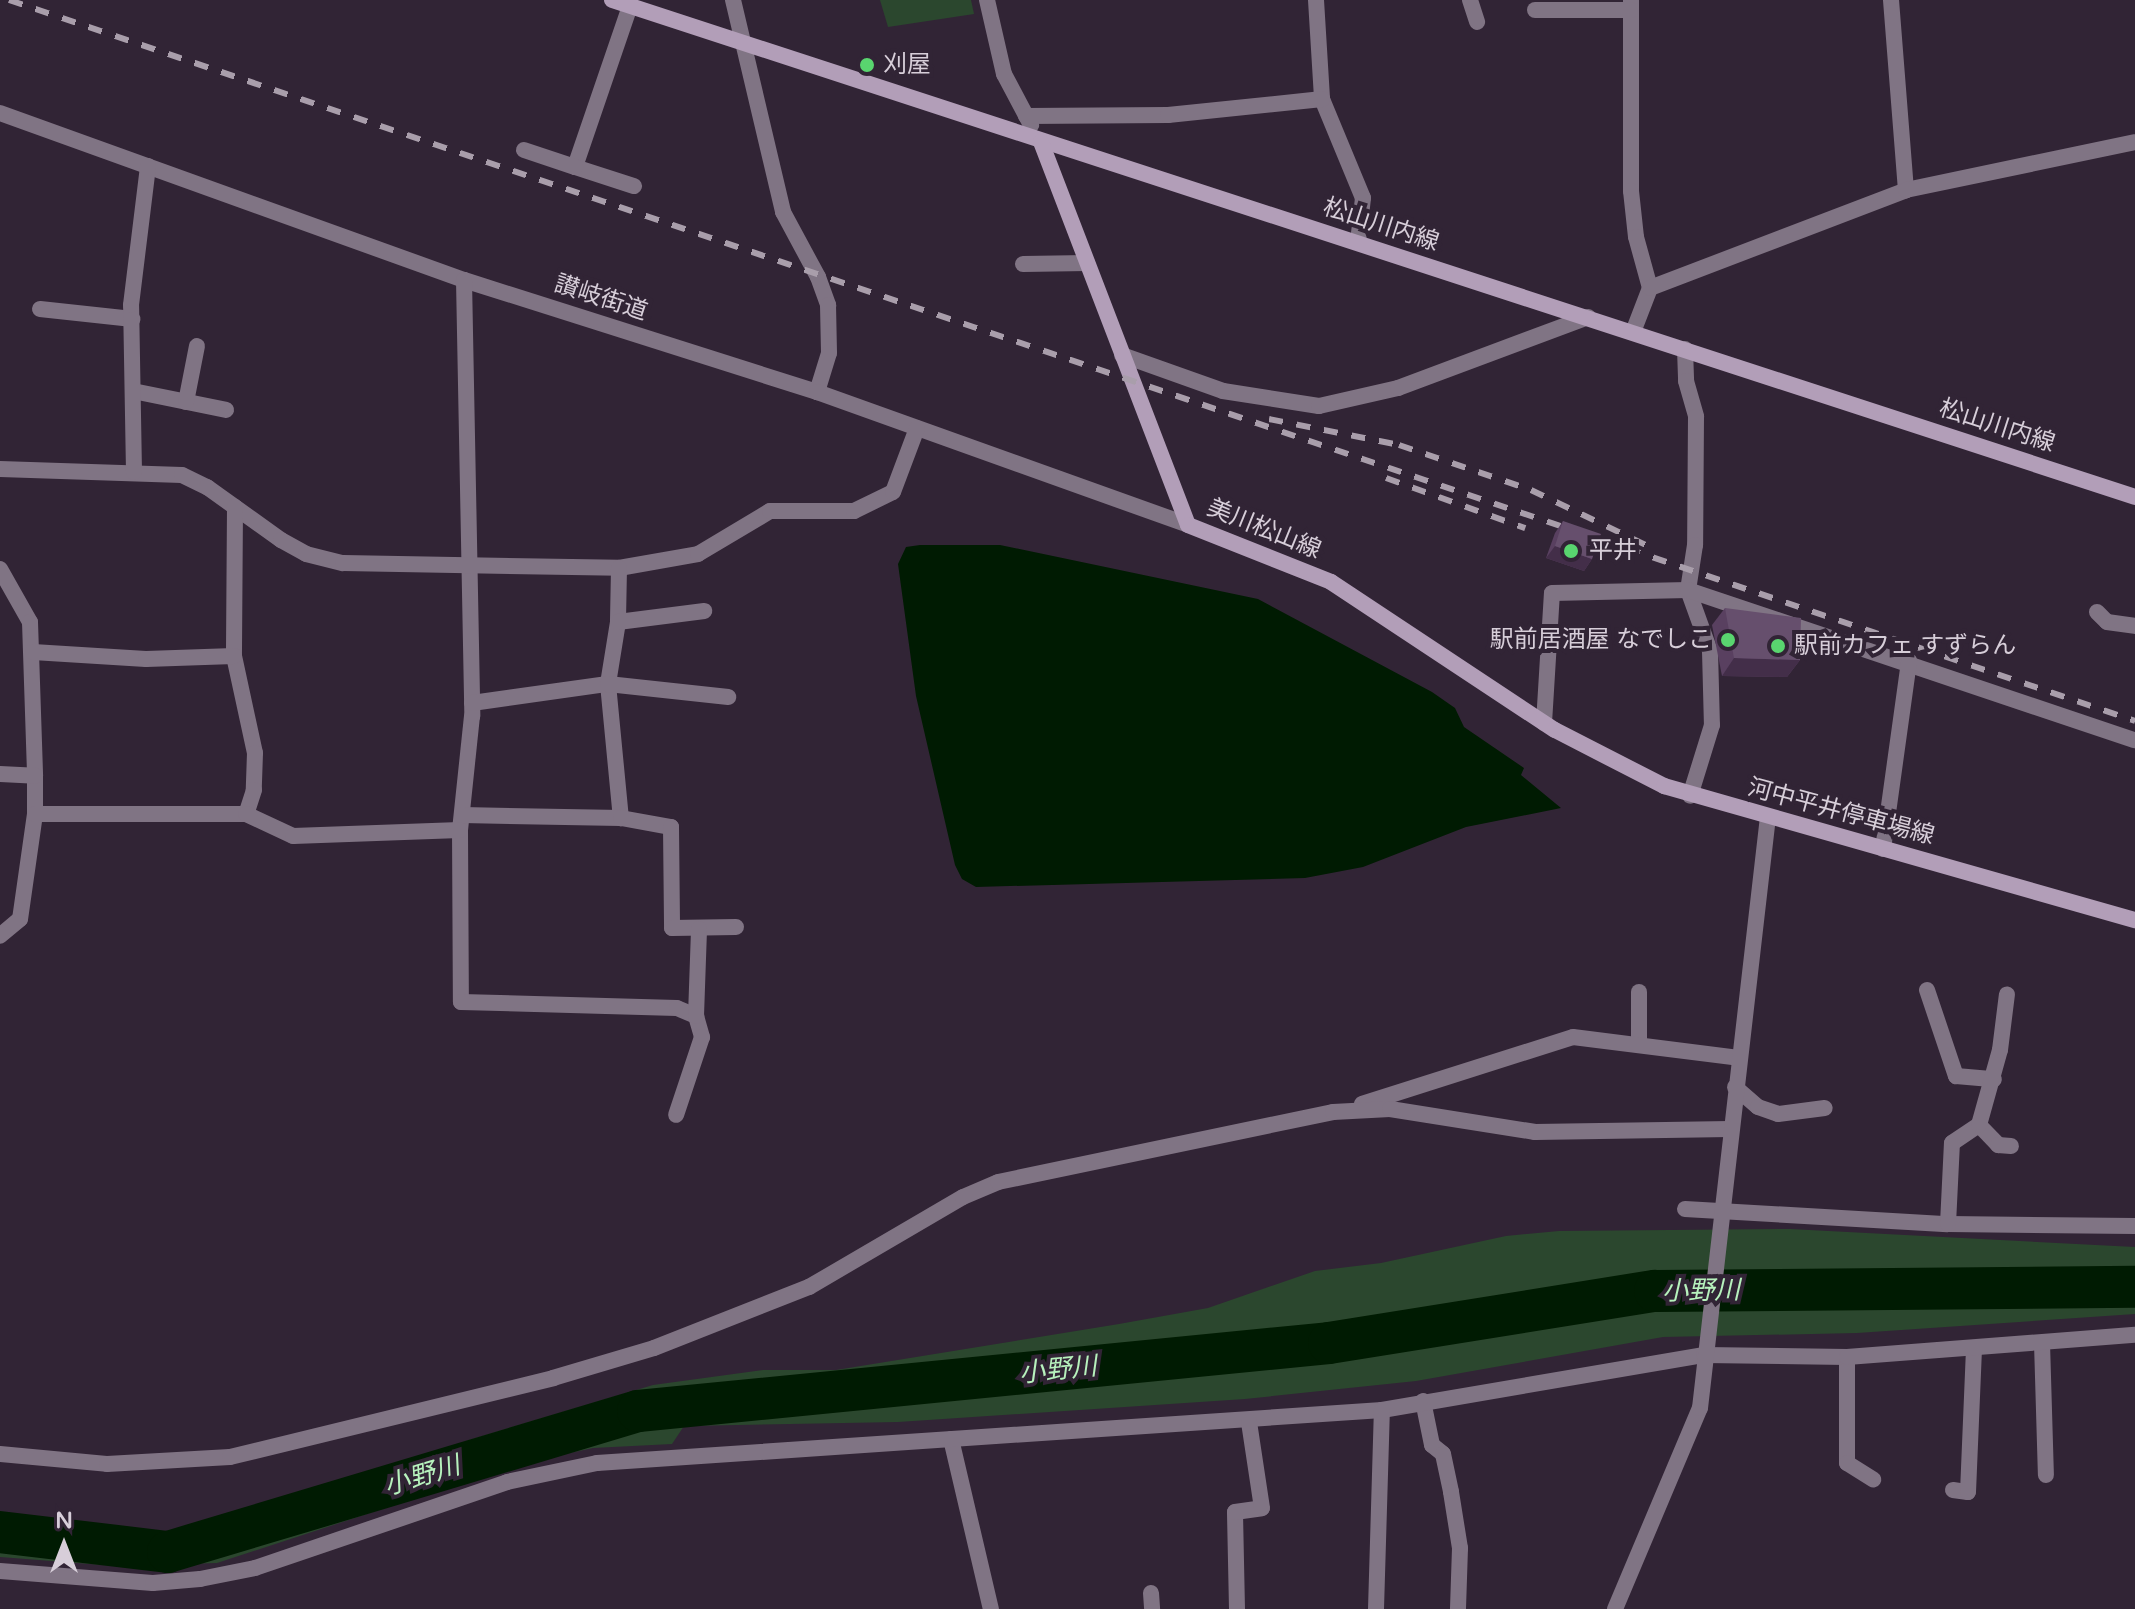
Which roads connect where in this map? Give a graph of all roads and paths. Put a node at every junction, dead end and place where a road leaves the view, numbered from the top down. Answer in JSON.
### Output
{"nodes":[{"id":1,"x":612,"y":0,"type":"edge"},
{"id":2,"x":733,"y":0,"type":"edge"},
{"id":3,"x":987,"y":0,"type":"edge"},
{"id":4,"x":1316,"y":0,"type":"edge"},
{"id":5,"x":1470,"y":0,"type":"edge"},
{"id":6,"x":1891,"y":0,"type":"edge"},
{"id":7,"x":1631,"y":5,"type":"edge"},
{"id":8,"x":630,"y":6,"type":"junction"},
{"id":9,"x":1535,"y":10,"type":"dead end"},
{"id":10,"x":1477,"y":22,"type":"dead end"},
{"id":11,"x":747,"y":44,"type":"junction"},
{"id":12,"x":1322,"y":99,"type":"junction"},
{"id":13,"x":0,"y":113,"type":"edge"},
{"id":14,"x":1026,"y":116,"type":"junction"},
{"id":15,"x":1041,"y":142,"type":"junction"},
{"id":16,"x":2135,"y":142,"type":"edge"},
{"id":17,"x":524,"y":150,"type":"dead end"},
{"id":18,"x":148,"y":166,"type":"junction"},
{"id":19,"x":575,"y":167,"type":"junction"},
{"id":20,"x":634,"y":186,"type":"dead end"},
{"id":21,"x":1906,"y":190,"type":"junction"},
{"id":22,"x":1358,"y":242,"type":"junction"},
{"id":23,"x":1087,"y":263,"type":"junction"},
{"id":24,"x":1023,"y":264,"type":"dead end"},
{"id":25,"x":464,"y":280,"type":"junction"},
{"id":26,"x":1650,"y":288,"type":"junction"},
{"id":27,"x":40,"y":309,"type":"dead end"},
{"id":28,"x":1588,"y":317,"type":"junction"},
{"id":29,"x":132,"y":319,"type":"junction"},
{"id":30,"x":1633,"y":332,"type":"junction"},
{"id":31,"x":197,"y":346,"type":"dead end"},
{"id":32,"x":1685,"y":349,"type":"junction"},
{"id":33,"x":1122,"y":355,"type":"junction"},
{"id":34,"x":133,"y":391,"type":"junction"},
{"id":35,"x":817,"y":392,"type":"junction"},
{"id":36,"x":186,"y":402,"type":"junction"},
{"id":37,"x":226,"y":410,"type":"dead end"},
{"id":38,"x":917,"y":428,"type":"junction"},
{"id":39,"x":0,"y":469,"type":"edge"},
{"id":40,"x":134,"y":472,"type":"junction"},
{"id":41,"x":2135,"y":497,"type":"edge"},
{"id":42,"x":235,"y":507,"type":"junction"},
{"id":43,"x":1188,"y":525,"type":"junction"},
{"id":44,"x":471,"y":567,"type":"junction"},
{"id":45,"x":619,"y":568,"type":"junction"},
{"id":46,"x":0,"y":569,"type":"edge"},
{"id":47,"x":1688,"y":590,"type":"junction"},
{"id":48,"x":704,"y":611,"type":"dead end"},
{"id":49,"x":2097,"y":612,"type":"dead end"},
{"id":50,"x":618,"y":622,"type":"junction"},
{"id":51,"x":2135,"y":626,"type":"edge"},
{"id":52,"x":33,"y":652,"type":"junction"},
{"id":53,"x":234,"y":656,"type":"junction"},
{"id":54,"x":1909,"y":661,"type":"junction"},
{"id":55,"x":608,"y":684,"type":"junction"},
{"id":56,"x":728,"y":697,"type":"dead end"},
{"id":57,"x":472,"y":703,"type":"junction"},
{"id":58,"x":1544,"y":723,"type":"junction"},
{"id":59,"x":2135,"y":740,"type":"edge"},
{"id":60,"x":0,"y":774,"type":"edge"},
{"id":61,"x":35,"y":776,"type":"junction"},
{"id":62,"x":1690,"y":796,"type":"junction"},
{"id":63,"x":35,"y":814,"type":"junction"},
{"id":64,"x":246,"y":814,"type":"junction"},
{"id":65,"x":1768,"y":817,"type":"junction"},
{"id":66,"x":621,"y":818,"type":"junction"},
{"id":67,"x":461,"y":822,"type":"junction"},
{"id":68,"x":1883,"y":849,"type":"junction"},
{"id":69,"x":2135,"y":920,"type":"edge"},
{"id":70,"x":736,"y":927,"type":"dead end"},
{"id":71,"x":699,"y":929,"type":"junction"},
{"id":72,"x":0,"y":936,"type":"edge"},
{"id":73,"x":1927,"y":990,"type":"dead end"},
{"id":74,"x":1639,"y":992,"type":"dead end"},
{"id":75,"x":2007,"y":994,"type":"dead end"},
{"id":76,"x":696,"y":1016,"type":"junction"},
{"id":77,"x":1639,"y":1041,"type":"junction"},
{"id":78,"x":1739,"y":1058,"type":"junction"},
{"id":79,"x":1994,"y":1079,"type":"junction"},
{"id":80,"x":1735,"y":1087,"type":"junction"},
{"id":81,"x":1825,"y":1108,"type":"dead end"},
{"id":82,"x":1333,"y":1112,"type":"junction"},
{"id":83,"x":676,"y":1115,"type":"dead end"},
{"id":84,"x":1979,"y":1125,"type":"junction"},
{"id":85,"x":1730,"y":1129,"type":"junction"},
{"id":86,"x":2011,"y":1146,"type":"dead end"},
{"id":87,"x":1685,"y":1209,"type":"dead end"},
{"id":88,"x":1719,"y":1216,"type":"junction"},
{"id":89,"x":1948,"y":1224,"type":"junction"},
{"id":90,"x":2135,"y":1226,"type":"edge"},
{"id":91,"x":2135,"y":1335,"type":"edge"},
{"id":92,"x":2042,"y":1343,"type":"junction"},
{"id":93,"x":1974,"y":1348,"type":"junction"},
{"id":94,"x":1705,"y":1351,"type":"junction"},
{"id":95,"x":1847,"y":1357,"type":"junction"},
{"id":96,"x":1423,"y":1401,"type":"junction"},
{"id":97,"x":1382,"y":1410,"type":"junction"},
{"id":98,"x":1249,"y":1422,"type":"junction"},
{"id":99,"x":951,"y":1439,"type":"junction"},
{"id":100,"x":0,"y":1454,"type":"edge"},
{"id":101,"x":2046,"y":1475,"type":"dead end"},
{"id":102,"x":1873,"y":1479,"type":"dead end"},
{"id":103,"x":1953,"y":1490,"type":"dead end"},
{"id":104,"x":0,"y":1571,"type":"edge"},
{"id":105,"x":991,"y":1609,"type":"edge"},
{"id":106,"x":1237,"y":1609,"type":"edge"},
{"id":107,"x":1376,"y":1609,"type":"edge"},
{"id":108,"x":1458,"y":1609,"type":"edge"},
{"id":109,"x":1615,"y":1609,"type":"edge"}],
"edges":[{"from":1,"to":8,"type":"main road","name":"松山川内線"},
{"from":2,"to":11,"type":"street"},
{"from":3,"to":14,"type":"street"},
{"from":4,"to":12,"type":"street"},
{"from":5,"to":10,"type":"street"},
{"from":6,"to":21,"type":"street"},
{"from":7,"to":9,"type":"street"},
{"from":7,"to":26,"type":"street"},
{"from":8,"to":11,"type":"main road","name":"松山川内線"},
{"from":8,"to":19,"type":"street"},
{"from":11,"to":15,"type":"main road","name":"松山川内線"},
{"from":11,"to":35,"type":"street"},
{"from":12,"to":14,"type":"street"},
{"from":12,"to":22,"type":"street"},
{"from":13,"to":18,"type":"street","name":"讃岐街道"},
{"from":14,"to":15,"type":"street"},
{"from":15,"to":22,"type":"main road","name":"松山川内線"},
{"from":15,"to":23,"type":"main road","name":"美川松山線"},
{"from":16,"to":21,"type":"street"},
{"from":17,"to":19,"type":"street"},
{"from":18,"to":25,"type":"street","name":"讃岐街道"},
{"from":18,"to":29,"type":"street"},
{"from":19,"to":20,"type":"street"},
{"from":21,"to":26,"type":"street"},
{"from":22,"to":28,"type":"main road","name":"松山川内線"},
{"from":23,"to":24,"type":"street"},
{"from":23,"to":33,"type":"main road","name":"美川松山線"},
{"from":25,"to":35,"type":"street","name":"讃岐街道"},
{"from":25,"to":44,"type":"street"},
{"from":26,"to":30,"type":"street"},
{"from":27,"to":29,"type":"street"},
{"from":28,"to":30,"type":"main road","name":"松山川内線"},
{"from":28,"to":33,"type":"street"},
{"from":29,"to":34,"type":"street"},
{"from":30,"to":32,"type":"main road","name":"松山川内線"},
{"from":31,"to":36,"type":"street"},
{"from":32,"to":41,"type":"main road","name":"松山川内線"},
{"from":32,"to":47,"type":"street"},
{"from":33,"to":43,"type":"main road","name":"美川松山線"},
{"from":34,"to":36,"type":"street"},
{"from":34,"to":40,"type":"street"},
{"from":35,"to":38,"type":"street","name":"讃岐街道"},
{"from":36,"to":37,"type":"street"},
{"from":38,"to":43,"type":"street","name":"讃岐街道"},
{"from":38,"to":45,"type":"street"},
{"from":39,"to":40,"type":"street"},
{"from":40,"to":42,"type":"street"},
{"from":42,"to":44,"type":"street"},
{"from":42,"to":53,"type":"street"},
{"from":43,"to":58,"type":"main road","name":"美川松山線"},
{"from":44,"to":45,"type":"street"},
{"from":44,"to":57,"type":"street"},
{"from":45,"to":50,"type":"street"},
{"from":46,"to":52,"type":"street"},
{"from":47,"to":54,"type":"street"},
{"from":47,"to":58,"type":"street"},
{"from":47,"to":62,"type":"street"},
{"from":48,"to":50,"type":"street"},
{"from":49,"to":51,"type":"street"},
{"from":50,"to":55,"type":"street"},
{"from":52,"to":53,"type":"street"},
{"from":52,"to":61,"type":"street"},
{"from":53,"to":64,"type":"street"},
{"from":54,"to":59,"type":"street"},
{"from":54,"to":68,"type":"street"},
{"from":55,"to":56,"type":"street"},
{"from":55,"to":57,"type":"street"},
{"from":55,"to":66,"type":"street"},
{"from":57,"to":67,"type":"street"},
{"from":58,"to":62,"type":"main road","name":"河中平井停車場線"},
{"from":60,"to":61,"type":"street"},
{"from":61,"to":63,"type":"street"},
{"from":62,"to":65,"type":"main road","name":"河中平井停車場線"},
{"from":63,"to":64,"type":"street"},
{"from":63,"to":72,"type":"street"},
{"from":64,"to":67,"type":"street"},
{"from":65,"to":68,"type":"main road","name":"河中平井停車場線"},
{"from":65,"to":78,"type":"street"},
{"from":66,"to":67,"type":"street"},
{"from":66,"to":71,"type":"street"},
{"from":67,"to":76,"type":"street"},
{"from":68,"to":69,"type":"main road","name":"河中平井停車場線"},
{"from":70,"to":71,"type":"street"},
{"from":71,"to":76,"type":"street"},
{"from":73,"to":79,"type":"street"},
{"from":74,"to":77,"type":"street"},
{"from":75,"to":79,"type":"street"},
{"from":76,"to":83,"type":"street"},
{"from":77,"to":78,"type":"street"},
{"from":77,"to":82,"type":"street"},
{"from":78,"to":80,"type":"street"},
{"from":79,"to":84,"type":"street"},
{"from":80,"to":81,"type":"street"},
{"from":80,"to":85,"type":"street"},
{"from":82,"to":85,"type":"street"},
{"from":82,"to":100,"type":"street"},
{"from":84,"to":86,"type":"street"},
{"from":84,"to":89,"type":"street"},
{"from":85,"to":88,"type":"street"},
{"from":87,"to":88,"type":"street"},
{"from":88,"to":89,"type":"street"},
{"from":88,"to":94,"type":"street"},
{"from":89,"to":90,"type":"street"},
{"from":91,"to":92,"type":"street"},
{"from":92,"to":93,"type":"street"},
{"from":92,"to":101,"type":"street"},
{"from":93,"to":95,"type":"street"},
{"from":93,"to":103,"type":"street"},
{"from":94,"to":95,"type":"street"},
{"from":94,"to":96,"type":"street"},
{"from":94,"to":109,"type":"street"},
{"from":95,"to":102,"type":"street"},
{"from":96,"to":97,"type":"street"},
{"from":96,"to":108,"type":"street"},
{"from":97,"to":98,"type":"street"},
{"from":97,"to":107,"type":"street"},
{"from":98,"to":99,"type":"street"},
{"from":98,"to":106,"type":"street"},
{"from":99,"to":104,"type":"street"},
{"from":99,"to":105,"type":"street"}]}
